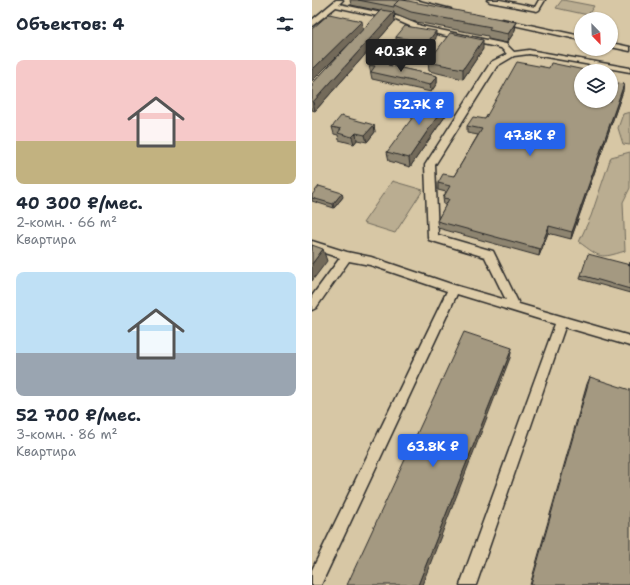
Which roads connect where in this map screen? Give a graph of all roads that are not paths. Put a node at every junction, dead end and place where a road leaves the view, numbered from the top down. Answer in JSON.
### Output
{"nodes":[{"id":1,"x":406,"y":0,"type":"edge"},
{"id":2,"x":490,"y":0,"type":"edge"},
{"id":3,"x":542,"y":0,"type":"edge"},
{"id":4,"x":337,"y":2,"type":"edge"},
{"id":5,"x":452,"y":10,"type":"edge"},
{"id":6,"x":498,"y":20,"type":"edge"},
{"id":7,"x":312,"y":24,"type":"edge"},
{"id":8,"x":574,"y":36,"type":"edge"},
{"id":9,"x":618,"y":46,"type":"edge"},
{"id":10,"x":630,"y":49,"type":"edge"},
{"id":11,"x":512,"y":54,"type":"junction"},
{"id":12,"x":630,"y":70,"type":"edge"},
{"id":13,"x":312,"y":245,"type":"edge"},
{"id":14,"x":347,"y":256,"type":"junction"},
{"id":15,"x":454,"y":289,"type":"junction"},
{"id":16,"x":312,"y":305,"type":"edge"},
{"id":17,"x":515,"y":307,"type":"junction"},
{"id":18,"x":562,"y":320,"type":"junction"},
{"id":19,"x":630,"y":341,"type":"edge"},
{"id":20,"x":313,"y":585,"type":"edge"},
{"id":21,"x":468,"y":585,"type":"edge"}],
"edges":[{"from":1,"to":5,"type":"lane"},
{"from":2,"to":3,"type":"lane"},
{"from":4,"to":7,"type":"lane"},
{"from":4,"to":11,"type":"lane"},
{"from":6,"to":8,"type":"lane"},
{"from":9,"to":10,"type":"lane"},
{"from":11,"to":12,"type":"lane"},
{"from":11,"to":17,"type":"lane"},
{"from":13,"to":14,"type":"lane"},
{"from":14,"to":15,"type":"lane"},
{"from":14,"to":16,"type":"lane"},
{"from":15,"to":17,"type":"lane"},
{"from":15,"to":20,"type":"lane"},
{"from":17,"to":18,"type":"lane"},
{"from":18,"to":19,"type":"lane"},
{"from":18,"to":21,"type":"lane"}]}
